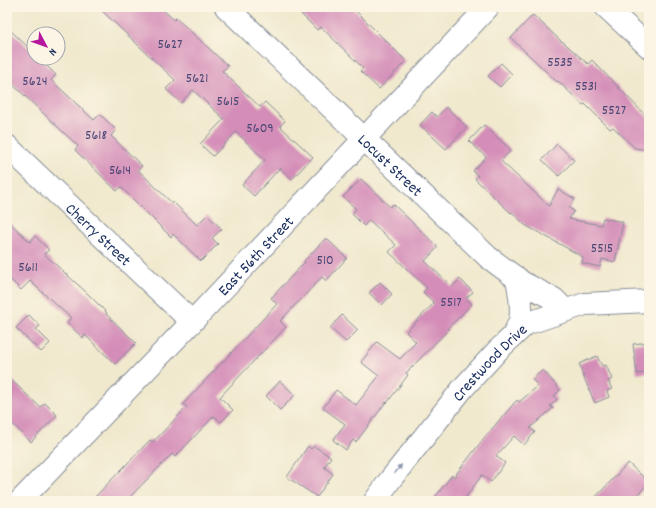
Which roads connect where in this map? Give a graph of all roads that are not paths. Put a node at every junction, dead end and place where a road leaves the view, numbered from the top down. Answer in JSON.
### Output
{"nodes":[{"id":1,"x":226,"y":7,"type":"edge"},
{"id":2,"x":488,"y":7,"type":"edge"},
{"id":3,"x":606,"y":7,"type":"edge"},
{"id":4,"x":649,"y":48,"type":"edge"},
{"id":5,"x":364,"y":138,"type":"junction"},
{"id":6,"x":7,"y":146,"type":"edge"},
{"id":7,"x":517,"y":278,"type":"junction"},
{"id":8,"x":649,"y":301,"type":"edge"},
{"id":9,"x":565,"y":310,"type":"junction"},
{"id":10,"x":192,"y":322,"type":"junction"},
{"id":11,"x":513,"y":336,"type":"junction"},
{"id":12,"x":7,"y":494,"type":"edge"},
{"id":13,"x":14,"y":501,"type":"edge"},
{"id":14,"x":20,"y":501,"type":"edge"},
{"id":15,"x":375,"y":501,"type":"edge"}],
"edges":[{"from":1,"to":5,"type":"street","name":"Locust Street"},
{"from":2,"to":5,"type":"street","name":"East 56th Street"},
{"from":3,"to":4,"type":"street"},
{"from":5,"to":7,"type":"street","name":"Locust Street"},
{"from":5,"to":10,"type":"street","name":"East 56th Street"},
{"from":6,"to":10,"type":"street","name":"Cherry Street"},
{"from":7,"to":9,"type":"street","name":"Locust Street"},
{"from":7,"to":11,"type":"street"},
{"from":8,"to":9,"type":"street","name":"Crestwood Drive"},
{"from":9,"to":11,"type":"street","name":"Crestwood Drive"},
{"from":10,"to":14,"type":"street","name":"East 56th Street"},
{"from":15,"to":11,"type":"street","name":"Crestwood Drive","one_way":true},
{"from":12,"to":13,"type":"street"}]}
